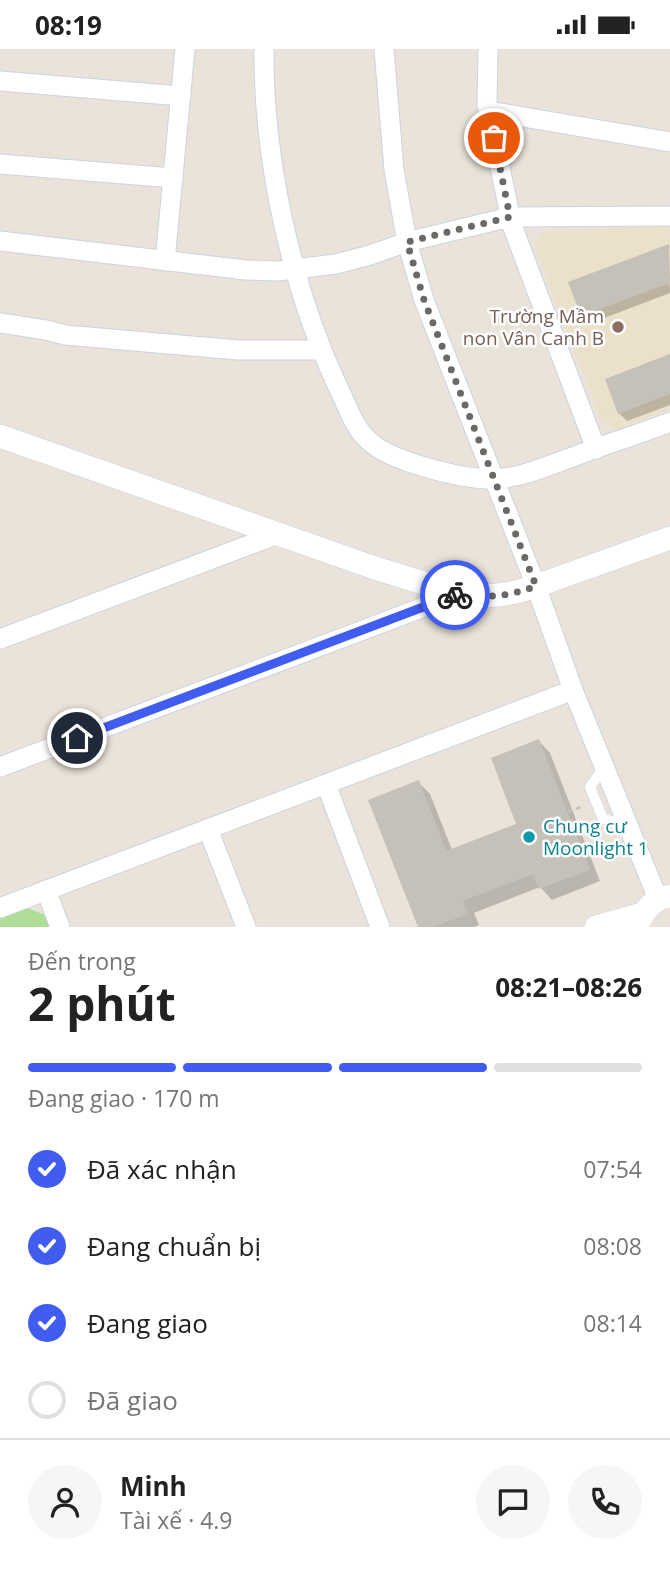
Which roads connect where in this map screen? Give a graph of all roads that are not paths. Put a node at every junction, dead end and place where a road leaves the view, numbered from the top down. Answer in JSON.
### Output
{"nodes":[{"id":1,"x":185,"y":49,"type":"edge"},
{"id":2,"x":264,"y":49,"type":"edge"},
{"id":3,"x":384,"y":49,"type":"edge"},
{"id":4,"x":488,"y":49,"type":"edge"},
{"id":5,"x":0,"y":81,"type":"edge"},
{"id":6,"x":181,"y":96,"type":"junction"},
{"id":7,"x":488,"y":111,"type":"junction"},
{"id":8,"x":670,"y":142,"type":"edge"},
{"id":9,"x":0,"y":164,"type":"edge"},
{"id":10,"x":173,"y":178,"type":"junction"},
{"id":11,"x":670,"y":216,"type":"edge"},
{"id":12,"x":510,"y":217,"type":"junction"},
{"id":13,"x":0,"y":241,"type":"edge"},
{"id":14,"x":407,"y":242,"type":"junction"},
{"id":15,"x":165,"y":261,"type":"junction"},
{"id":16,"x":295,"y":269,"type":"junction"},
{"id":17,"x":0,"y":323,"type":"edge"},
{"id":18,"x":321,"y":351,"type":"junction"},
{"id":19,"x":670,"y":422,"type":"edge"},
{"id":20,"x":0,"y":436,"type":"edge"},
{"id":21,"x":596,"y":449,"type":"junction"},
{"id":22,"x":494,"y":479,"type":"junction"},
{"id":23,"x":278,"y":534,"type":"junction"},
{"id":24,"x":670,"y":538,"type":"edge"},
{"id":25,"x":536,"y":586,"type":"junction"},
{"id":26,"x":464,"y":592,"type":"junction"},
{"id":27,"x":0,"y":639,"type":"edge"},
{"id":28,"x":573,"y":690,"type":"junction"},
{"id":29,"x":0,"y":767,"type":"edge"},
{"id":30,"x":604,"y":768,"type":"junction"},
{"id":31,"x":326,"y":784,"type":"junction"},
{"id":32,"x":626,"y":824,"type":"junction"},
{"id":33,"x":208,"y":829,"type":"junction"},
{"id":34,"x":46,"y":890,"type":"junction"},
{"id":35,"x":0,"y":908,"type":"edge"},
{"id":36,"x":652,"y":909,"type":"edge"},
{"id":37,"x":60,"y":927,"type":"edge"},
{"id":38,"x":246,"y":927,"type":"edge"},
{"id":39,"x":380,"y":927,"type":"edge"},
{"id":40,"x":596,"y":927,"type":"edge"}],
"edges":[{"from":1,"to":6,"type":"street"},
{"from":2,"to":16,"type":"street"},
{"from":3,"to":14,"type":"street"},
{"from":4,"to":7,"type":"street"},
{"from":5,"to":6,"type":"street"},
{"from":6,"to":10,"type":"street"},
{"from":7,"to":8,"type":"street"},
{"from":7,"to":12,"type":"street"},
{"from":9,"to":10,"type":"street"},
{"from":10,"to":15,"type":"street"},
{"from":11,"to":12,"type":"street"},
{"from":12,"to":14,"type":"street"},
{"from":12,"to":21,"type":"street"},
{"from":13,"to":15,"type":"street"},
{"from":14,"to":16,"type":"street"},
{"from":14,"to":22,"type":"street"},
{"from":15,"to":16,"type":"street"},
{"from":16,"to":18,"type":"street"},
{"from":17,"to":18,"type":"street"},
{"from":18,"to":22,"type":"street"},
{"from":19,"to":21,"type":"street"},
{"from":20,"to":23,"type":"street"},
{"from":21,"to":22,"type":"street"},
{"from":22,"to":25,"type":"street"},
{"from":23,"to":26,"type":"street"},
{"from":23,"to":27,"type":"street"},
{"from":24,"to":25,"type":"street"},
{"from":25,"to":26,"type":"street"},
{"from":25,"to":28,"type":"street"},
{"from":26,"to":29,"type":"street"},
{"from":28,"to":30,"type":"street"},
{"from":28,"to":31,"type":"street"},
{"from":30,"to":32,"type":"street"},
{"from":30,"to":32,"type":"lane"},
{"from":31,"to":33,"type":"street"},
{"from":31,"to":39,"type":"street"},
{"from":32,"to":36,"type":"street"},
{"from":33,"to":34,"type":"street"},
{"from":33,"to":38,"type":"street"},
{"from":34,"to":35,"type":"street"},
{"from":34,"to":37,"type":"street"},
{"from":36,"to":40,"type":"street"}]}
